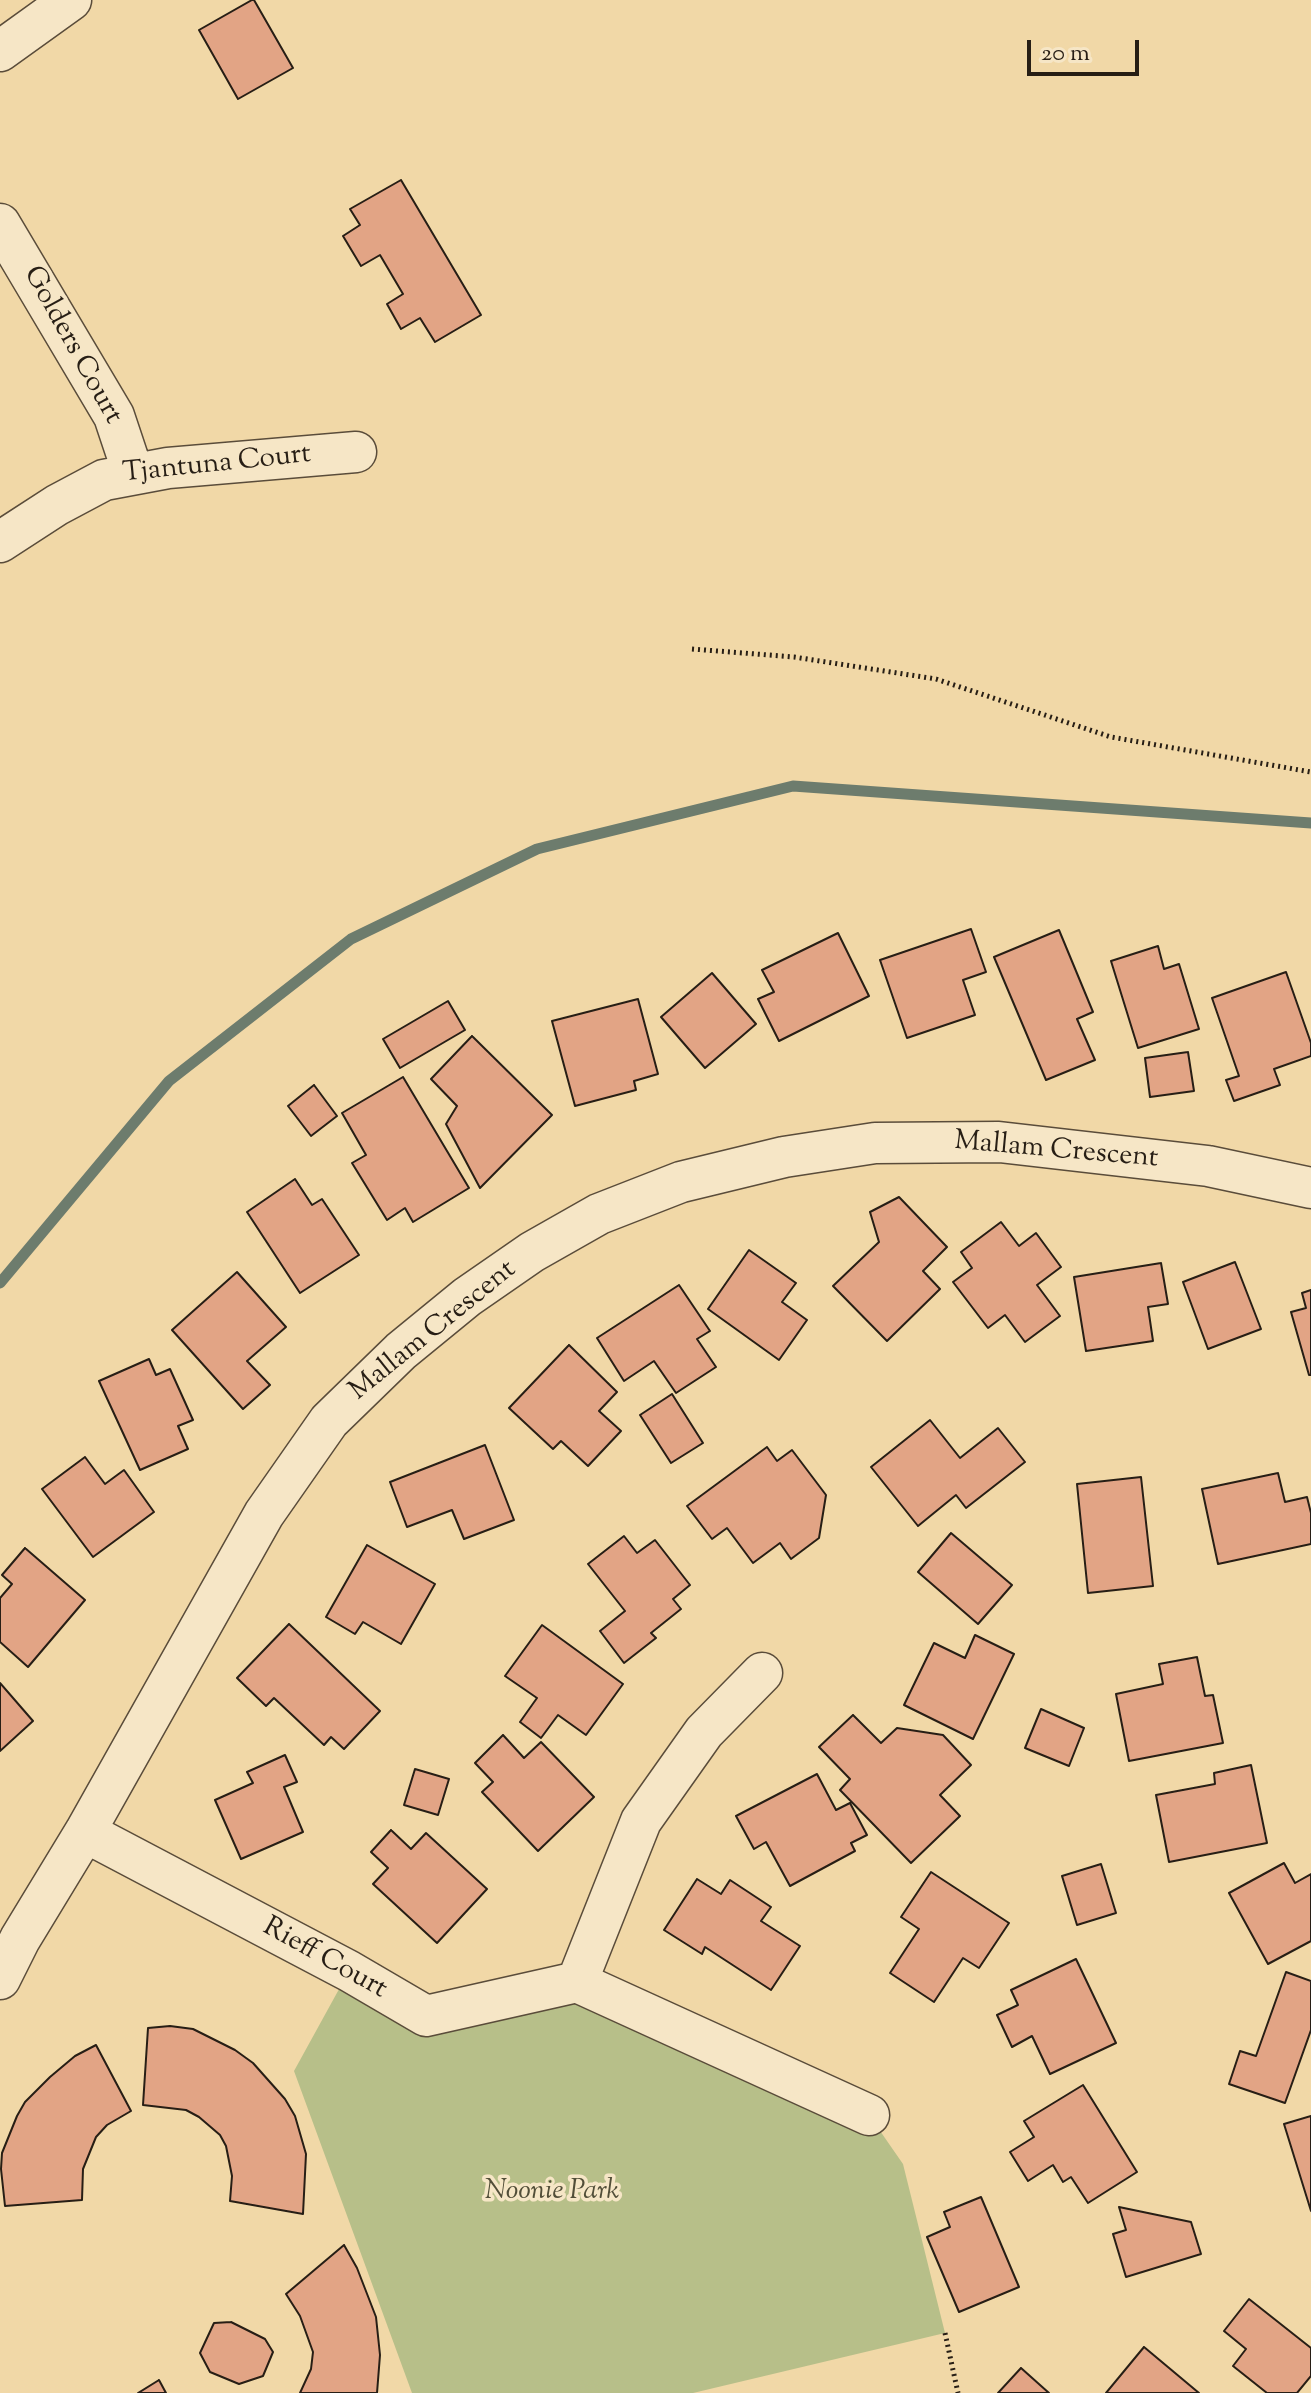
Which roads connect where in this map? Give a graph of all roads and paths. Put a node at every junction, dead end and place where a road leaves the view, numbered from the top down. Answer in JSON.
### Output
{"nodes":[{"id":1,"x":71,"y":0,"type":"edge"},
{"id":2,"x":0,"y":51,"type":"edge"},
{"id":3,"x":0,"y":224,"type":"edge"},
{"id":4,"x":356,"y":452,"type":"dead end"},
{"id":5,"x":133,"y":473,"type":"junction"},
{"id":6,"x":0,"y":542,"type":"edge"},
{"id":7,"x":692,"y":649,"type":"dead end"},
{"id":8,"x":1311,"y":772,"type":"edge"},
{"id":9,"x":1311,"y":1188,"type":"edge"},
{"id":10,"x":762,"y":1673,"type":"dead end"},
{"id":11,"x":85,"y":1832,"type":"junction"},
{"id":12,"x":0,"y":1979,"type":"edge"},
{"id":13,"x":577,"y":1982,"type":"junction"},
{"id":14,"x":869,"y":2115,"type":"dead end"},
{"id":15,"x":945,"y":2333,"type":"dead end"},
{"id":16,"x":958,"y":2393,"type":"edge"}],
"edges":[{"from":1,"to":2,"type":"street"},
{"from":3,"to":5,"type":"street","name":"Golders Court"},
{"from":4,"to":5,"type":"street","name":"Tjantuna Court"},
{"from":5,"to":6,"type":"street","name":"Tjantuna Court"},
{"from":7,"to":8,"type":"path"},
{"from":9,"to":11,"type":"street","name":"Mallam Crescent"},
{"from":10,"to":13,"type":"street"},
{"from":11,"to":12,"type":"street","name":"Mallam Crescent"},
{"from":11,"to":13,"type":"street","name":"Rieff Court"},
{"from":13,"to":14,"type":"street"},
{"from":15,"to":16,"type":"path"}]}
